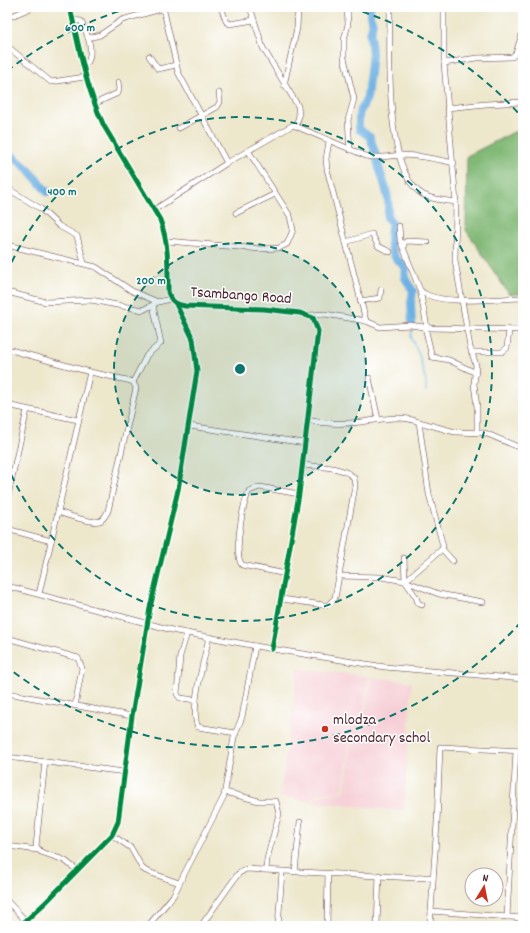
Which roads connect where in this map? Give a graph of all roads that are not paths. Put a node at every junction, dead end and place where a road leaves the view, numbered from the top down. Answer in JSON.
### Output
{"nodes":[{"id":1,"x":33,"y":7,"type":"edge"},
{"id":2,"x":70,"y":7,"type":"edge"},
{"id":3,"x":221,"y":7,"type":"edge"},
{"id":4,"x":250,"y":7,"type":"edge"},
{"id":5,"x":298,"y":7,"type":"edge"},
{"id":6,"x":347,"y":7,"type":"edge"},
{"id":7,"x":390,"y":7,"type":"edge"},
{"id":8,"x":444,"y":7,"type":"edge"},
{"id":9,"x":165,"y":8,"type":"edge"},
{"id":10,"x":7,"y":18,"type":"edge"},
{"id":11,"x":73,"y":20,"type":"junction"},
{"id":12,"x":254,"y":20,"type":"junction"},
{"id":13,"x":523,"y":31,"type":"edge"},
{"id":14,"x":88,"y":38,"type":"junction"},
{"id":15,"x":7,"y":46,"type":"edge"},
{"id":16,"x":149,"y":56,"type":"dead end"},
{"id":17,"x":444,"y":63,"type":"junction"},
{"id":18,"x":176,"y":64,"type":"junction"},
{"id":19,"x":82,"y":66,"type":"junction"},
{"id":20,"x":85,"y":77,"type":"junction"},
{"id":21,"x":118,"y":82,"type":"dead end"},
{"id":22,"x":284,"y":85,"type":"junction"},
{"id":23,"x":219,"y":93,"type":"dead end"},
{"id":24,"x":523,"y":102,"type":"edge"},
{"id":25,"x":94,"y":104,"type":"junction"},
{"id":26,"x":447,"y":108,"type":"junction"},
{"id":27,"x":202,"y":115,"type":"junction"},
{"id":28,"x":296,"y":125,"type":"junction"},
{"id":29,"x":179,"y":128,"type":"dead end"},
{"id":30,"x":329,"y":142,"type":"junction"},
{"id":31,"x":350,"y":150,"type":"junction"},
{"id":32,"x":249,"y":152,"type":"junction"},
{"id":33,"x":400,"y":155,"type":"junction"},
{"id":34,"x":227,"y":163,"type":"junction"},
{"id":35,"x":454,"y":163,"type":"junction"},
{"id":36,"x":7,"y":188,"type":"edge"},
{"id":37,"x":276,"y":194,"type":"junction"},
{"id":38,"x":456,"y":202,"type":"junction"},
{"id":39,"x":154,"y":210,"type":"junction"},
{"id":40,"x":236,"y":213,"type":"dead end"},
{"id":41,"x":399,"y":226,"type":"dead end"},
{"id":42,"x":167,"y":241,"type":"junction"},
{"id":43,"x":346,"y":242,"type":"junction"},
{"id":44,"x":428,"y":242,"type":"dead end"},
{"id":45,"x":7,"y":245,"type":"edge"},
{"id":46,"x":404,"y":246,"type":"junction"},
{"id":47,"x":390,"y":252,"type":"dead end"},
{"id":48,"x":84,"y":263,"type":"junction"},
{"id":49,"x":381,"y":290,"type":"dead end"},
{"id":50,"x":420,"y":290,"type":"junction"},
{"id":51,"x":7,"y":292,"type":"edge"},
{"id":52,"x":523,"y":298,"type":"edge"},
{"id":53,"x":171,"y":299,"type":"junction"},
{"id":54,"x":462,"y":300,"type":"junction"},
{"id":55,"x":360,"y":301,"type":"junction"},
{"id":56,"x":156,"y":303,"type":"junction"},
{"id":57,"x":176,"y":304,"type":"junction"},
{"id":58,"x":310,"y":315,"type":"junction"},
{"id":59,"x":366,"y":321,"type":"junction"},
{"id":60,"x":426,"y":327,"type":"junction"},
{"id":61,"x":468,"y":329,"type":"junction"},
{"id":62,"x":510,"y":330,"type":"junction"},
{"id":63,"x":523,"y":330,"type":"edge"},
{"id":64,"x":7,"y":349,"type":"edge"},
{"id":65,"x":471,"y":352,"type":"junction"},
{"id":66,"x":90,"y":372,"type":"junction"},
{"id":67,"x":476,"y":373,"type":"junction"},
{"id":68,"x":369,"y":378,"type":"dead end"},
{"id":69,"x":133,"y":382,"type":"junction"},
{"id":70,"x":7,"y":405,"type":"edge"},
{"id":71,"x":27,"y":410,"type":"junction"},
{"id":72,"x":378,"y":419,"type":"junction"},
{"id":73,"x":78,"y":420,"type":"junction"},
{"id":74,"x":308,"y":420,"type":"junction"},
{"id":75,"x":419,"y":422,"type":"junction"},
{"id":76,"x":189,"y":426,"type":"junction"},
{"id":77,"x":477,"y":432,"type":"junction"},
{"id":78,"x":305,"y":443,"type":"junction"},
{"id":79,"x":523,"y":449,"type":"edge"},
{"id":80,"x":302,"y":465,"type":"junction"},
{"id":81,"x":523,"y":467,"type":"edge"},
{"id":82,"x":299,"y":494,"type":"junction"},
{"id":83,"x":7,"y":500,"type":"edge"},
{"id":84,"x":58,"y":512,"type":"junction"},
{"id":85,"x":523,"y":514,"type":"edge"},
{"id":86,"x":7,"y":529,"type":"edge"},
{"id":87,"x":51,"y":541,"type":"junction"},
{"id":88,"x":442,"y":549,"type":"junction"},
{"id":89,"x":404,"y":558,"type":"dead end"},
{"id":90,"x":453,"y":561,"type":"dead end"},
{"id":91,"x":286,"y":574,"type":"junction"},
{"id":92,"x":339,"y":576,"type":"junction"},
{"id":93,"x":405,"y":581,"type":"junction"},
{"id":94,"x":7,"y":586,"type":"edge"},
{"id":95,"x":39,"y":594,"type":"junction"},
{"id":96,"x":282,"y":599,"type":"junction"},
{"id":97,"x":483,"y":602,"type":"dead end"},
{"id":98,"x":422,"y":605,"type":"dead end"},
{"id":99,"x":148,"y":623,"type":"junction"},
{"id":100,"x":187,"y":633,"type":"junction"},
{"id":101,"x":209,"y":637,"type":"junction"},
{"id":102,"x":7,"y":638,"type":"edge"},
{"id":103,"x":256,"y":646,"type":"junction"},
{"id":104,"x":272,"y":649,"type":"junction"},
{"id":105,"x":523,"y":661,"type":"edge"},
{"id":106,"x":523,"y":679,"type":"edge"},
{"id":107,"x":7,"y":693,"type":"edge"},
{"id":108,"x":196,"y":700,"type":"junction"},
{"id":109,"x":76,"y":706,"type":"junction"},
{"id":110,"x":132,"y":716,"type":"junction"},
{"id":111,"x":236,"y":733,"type":"junction"},
{"id":112,"x":516,"y":751,"type":"junction"},
{"id":113,"x":523,"y":751,"type":"edge"},
{"id":114,"x":7,"y":757,"type":"edge"},
{"id":115,"x":45,"y":762,"type":"junction"},
{"id":116,"x":125,"y":772,"type":"junction"},
{"id":117,"x":225,"y":792,"type":"junction"},
{"id":118,"x":300,"y":822,"type":"dead end"},
{"id":119,"x":112,"y":835,"type":"junction"},
{"id":120,"x":7,"y":846,"type":"edge"},
{"id":121,"x":38,"y":850,"type":"junction"},
{"id":122,"x":266,"y":869,"type":"junction"},
{"id":123,"x":77,"y":870,"type":"junction"},
{"id":124,"x":282,"y":872,"type":"junction"},
{"id":125,"x":295,"y":872,"type":"junction"},
{"id":126,"x":328,"y":874,"type":"junction"},
{"id":127,"x":379,"y":875,"type":"junction"},
{"id":128,"x":432,"y":877,"type":"junction"},
{"id":129,"x":179,"y":883,"type":"junction"},
{"id":130,"x":7,"y":901,"type":"edge"},
{"id":131,"x":431,"y":911,"type":"junction"},
{"id":132,"x":507,"y":917,"type":"junction"},
{"id":133,"x":523,"y":918,"type":"edge"},
{"id":134,"x":26,"y":923,"type":"edge"},
{"id":135,"x":20,"y":926,"type":"edge"},
{"id":136,"x":148,"y":926,"type":"edge"},
{"id":137,"x":201,"y":926,"type":"edge"},
{"id":138,"x":278,"y":926,"type":"edge"},
{"id":139,"x":327,"y":926,"type":"edge"},
{"id":140,"x":377,"y":926,"type":"edge"},
{"id":141,"x":430,"y":926,"type":"edge"}],
"edges":[{"from":1,"to":10,"type":"street"},
{"from":2,"to":11,"type":"street","name":"Tsambango Road"},
{"from":3,"to":12,"type":"street"},
{"from":4,"to":12,"type":"street"},
{"from":5,"to":22,"type":"street"},
{"from":6,"to":31,"type":"street"},
{"from":7,"to":33,"type":"street"},
{"from":8,"to":17,"type":"street"},
{"from":9,"to":14,"type":"street"},
{"from":9,"to":18,"type":"street"},
{"from":11,"to":14,"type":"street"},
{"from":11,"to":19,"type":"street","name":"Tsambango Road"},
{"from":12,"to":22,"type":"street"},
{"from":13,"to":17,"type":"street"},
{"from":14,"to":19,"type":"street"},
{"from":15,"to":20,"type":"street"},
{"from":16,"to":18,"type":"street"},
{"from":17,"to":26,"type":"street"},
{"from":18,"to":27,"type":"street"},
{"from":19,"to":20,"type":"street","name":"Tsambango Road"},
{"from":20,"to":25,"type":"street","name":"Tsambango Road"},
{"from":21,"to":25,"type":"street"},
{"from":22,"to":28,"type":"street"},
{"from":23,"to":27,"type":"street"},
{"from":24,"to":26,"type":"street"},
{"from":25,"to":39,"type":"street","name":"Tsambango Road"},
{"from":26,"to":35,"type":"street"},
{"from":27,"to":29,"type":"street"},
{"from":27,"to":34,"type":"street"},
{"from":28,"to":30,"type":"street"},
{"from":28,"to":32,"type":"street"},
{"from":30,"to":31,"type":"street"},
{"from":30,"to":43,"type":"street"},
{"from":31,"to":33,"type":"street"},
{"from":32,"to":34,"type":"street"},
{"from":32,"to":37,"type":"street"},
{"from":33,"to":35,"type":"street"},
{"from":33,"to":38,"type":"street"},
{"from":34,"to":39,"type":"street"},
{"from":35,"to":38,"type":"street"},
{"from":36,"to":48,"type":"street"},
{"from":37,"to":40,"type":"street"},
{"from":37,"to":42,"type":"street"},
{"from":38,"to":54,"type":"street"},
{"from":39,"to":42,"type":"street","name":"Tsambango Road"},
{"from":41,"to":46,"type":"street"},
{"from":42,"to":53,"type":"street","name":"Tsambango Road"},
{"from":43,"to":47,"type":"street"},
{"from":43,"to":55,"type":"street"},
{"from":44,"to":46,"type":"street"},
{"from":45,"to":48,"type":"street"},
{"from":46,"to":50,"type":"street"},
{"from":48,"to":56,"type":"street"},
{"from":49,"to":55,"type":"street"},
{"from":50,"to":54,"type":"street"},
{"from":50,"to":60,"type":"street"},
{"from":51,"to":56,"type":"street"},
{"from":52,"to":54,"type":"street"},
{"from":53,"to":56,"type":"street"},
{"from":53,"to":57,"type":"street","name":"Tsambango Road"},
{"from":54,"to":61,"type":"street"},
{"from":55,"to":59,"type":"street"},
{"from":56,"to":69,"type":"street"},
{"from":57,"to":58,"type":"street","name":"Tsambango Road"},
{"from":57,"to":76,"type":"street"},
{"from":58,"to":59,"type":"street"},
{"from":58,"to":74,"type":"street","name":"Tsambango Road"},
{"from":59,"to":60,"type":"street"},
{"from":60,"to":61,"type":"street"},
{"from":60,"to":67,"type":"street"},
{"from":61,"to":62,"type":"street"},
{"from":61,"to":65,"type":"street"},
{"from":62,"to":63,"type":"street"},
{"from":62,"to":65,"type":"street"},
{"from":64,"to":66,"type":"street"},
{"from":65,"to":67,"type":"street"},
{"from":66,"to":69,"type":"street"},
{"from":66,"to":73,"type":"street"},
{"from":67,"to":77,"type":"street"},
{"from":68,"to":72,"type":"street"},
{"from":69,"to":84,"type":"street"},
{"from":70,"to":71,"type":"street"},
{"from":71,"to":73,"type":"street"},
{"from":71,"to":83,"type":"street"},
{"from":72,"to":74,"type":"street"},
{"from":72,"to":75,"type":"street"},
{"from":73,"to":84,"type":"street"},
{"from":74,"to":78,"type":"street","name":"Tsambango Road"},
{"from":75,"to":77,"type":"street"},
{"from":75,"to":88,"type":"street"},
{"from":76,"to":78,"type":"street"},
{"from":76,"to":99,"type":"street"},
{"from":77,"to":79,"type":"street"},
{"from":78,"to":80,"type":"street","name":"Tsambango Road"},
{"from":80,"to":82,"type":"street","name":"Tsambango Road"},
{"from":80,"to":92,"type":"street"},
{"from":81,"to":85,"type":"street"},
{"from":82,"to":91,"type":"street","name":"Tsambango Road"},
{"from":82,"to":91,"type":"street"},
{"from":84,"to":87,"type":"street"},
{"from":85,"to":105,"type":"street"},
{"from":86,"to":87,"type":"street"},
{"from":87,"to":95,"type":"street"},
{"from":88,"to":90,"type":"street"},
{"from":88,"to":93,"type":"street"},
{"from":89,"to":93,"type":"street"},
{"from":91,"to":96,"type":"street","name":"Tsambango Road"},
{"from":92,"to":93,"type":"street"},
{"from":92,"to":96,"type":"street"},
{"from":93,"to":97,"type":"street"},
{"from":93,"to":98,"type":"street"},
{"from":94,"to":95,"type":"street"},
{"from":95,"to":99,"type":"street"},
{"from":96,"to":104,"type":"street","name":"Tsambango Road"},
{"from":99,"to":100,"type":"street"},
{"from":99,"to":110,"type":"street"},
{"from":100,"to":101,"type":"street"},
{"from":100,"to":108,"type":"street"},
{"from":101,"to":103,"type":"street"},
{"from":101,"to":108,"type":"street"},
{"from":102,"to":109,"type":"street"},
{"from":103,"to":104,"type":"street"},
{"from":103,"to":111,"type":"street"},
{"from":104,"to":106,"type":"street"},
{"from":107,"to":109,"type":"street"},
{"from":108,"to":111,"type":"street"},
{"from":109,"to":110,"type":"street"},
{"from":110,"to":116,"type":"street"},
{"from":111,"to":117,"type":"street"},
{"from":112,"to":113,"type":"street"},
{"from":112,"to":128,"type":"street"},
{"from":112,"to":132,"type":"street"},
{"from":114,"to":115,"type":"street"},
{"from":115,"to":116,"type":"street"},
{"from":115,"to":121,"type":"street"},
{"from":116,"to":119,"type":"street"},
{"from":117,"to":122,"type":"street"},
{"from":117,"to":129,"type":"street"},
{"from":118,"to":125,"type":"street"},
{"from":119,"to":123,"type":"street"},
{"from":119,"to":129,"type":"street"},
{"from":120,"to":121,"type":"street"},
{"from":121,"to":123,"type":"street"},
{"from":122,"to":124,"type":"street"},
{"from":122,"to":137,"type":"street"},
{"from":123,"to":134,"type":"street"},
{"from":124,"to":125,"type":"street"},
{"from":124,"to":138,"type":"street"},
{"from":125,"to":126,"type":"street"},
{"from":126,"to":127,"type":"street"},
{"from":126,"to":139,"type":"street"},
{"from":127,"to":128,"type":"street"},
{"from":127,"to":140,"type":"street"},
{"from":128,"to":131,"type":"street"},
{"from":129,"to":136,"type":"street"},
{"from":130,"to":134,"type":"street"},
{"from":131,"to":132,"type":"street"},
{"from":131,"to":141,"type":"street"},
{"from":132,"to":133,"type":"street"},
{"from":134,"to":135,"type":"street"}]}
